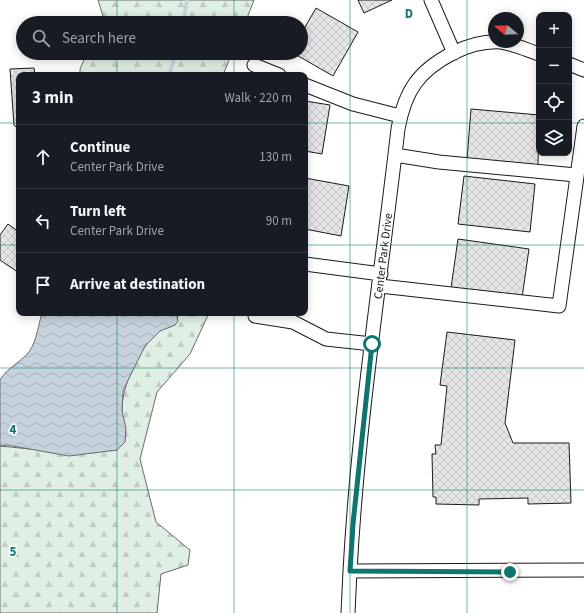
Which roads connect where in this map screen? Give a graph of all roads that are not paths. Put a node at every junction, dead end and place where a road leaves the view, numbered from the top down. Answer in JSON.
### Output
{"nodes":[{"id":1,"x":431,"y":0,"type":"edge"},
{"id":2,"x":454,"y":53,"type":"junction"},
{"id":3,"x":536,"y":53,"type":"edge"},
{"id":4,"x":254,"y":65,"type":"dead end"},
{"id":5,"x":572,"y":65,"type":"edge"},
{"id":6,"x":584,"y":70,"type":"edge"},
{"id":7,"x":272,"y":72,"type":"edge"},
{"id":8,"x":308,"y":86,"type":"edge"},
{"id":9,"x":400,"y":116,"type":"junction"},
{"id":10,"x":584,"y":126,"type":"edge"},
{"id":11,"x":395,"y":155,"type":"junction"},
{"id":12,"x":576,"y":175,"type":"junction"},
{"id":13,"x":308,"y":265,"type":"edge"},
{"id":14,"x":380,"y":280,"type":"junction"},
{"id":15,"x":254,"y":316,"type":"dead end"},
{"id":16,"x":372,"y":344,"type":"junction"},
{"id":17,"x":584,"y":570,"type":"edge"},
{"id":18,"x":350,"y":571,"type":"junction"},
{"id":19,"x":348,"y":613,"type":"edge"}],
"edges":[{"from":1,"to":2,"type":"street"},
{"from":2,"to":3,"type":"street","name":"Center Park Drive"},
{"from":2,"to":9,"type":"street","name":"Center Park Drive"},
{"from":4,"to":7,"type":"street"},
{"from":5,"to":6,"type":"street"},
{"from":8,"to":9,"type":"street"},
{"from":9,"to":11,"type":"street","name":"Center Park Drive"},
{"from":10,"to":12,"type":"street"},
{"from":11,"to":12,"type":"street"},
{"from":11,"to":14,"type":"street","name":"Center Park Drive"},
{"from":12,"to":14,"type":"street"},
{"from":13,"to":14,"type":"street"},
{"from":14,"to":16,"type":"street","name":"Center Park Drive"},
{"from":15,"to":16,"type":"street"},
{"from":16,"to":18,"type":"street","name":"Center Park Drive"},
{"from":17,"to":18,"type":"street"},
{"from":18,"to":19,"type":"street","name":"Center Park Drive"}]}
